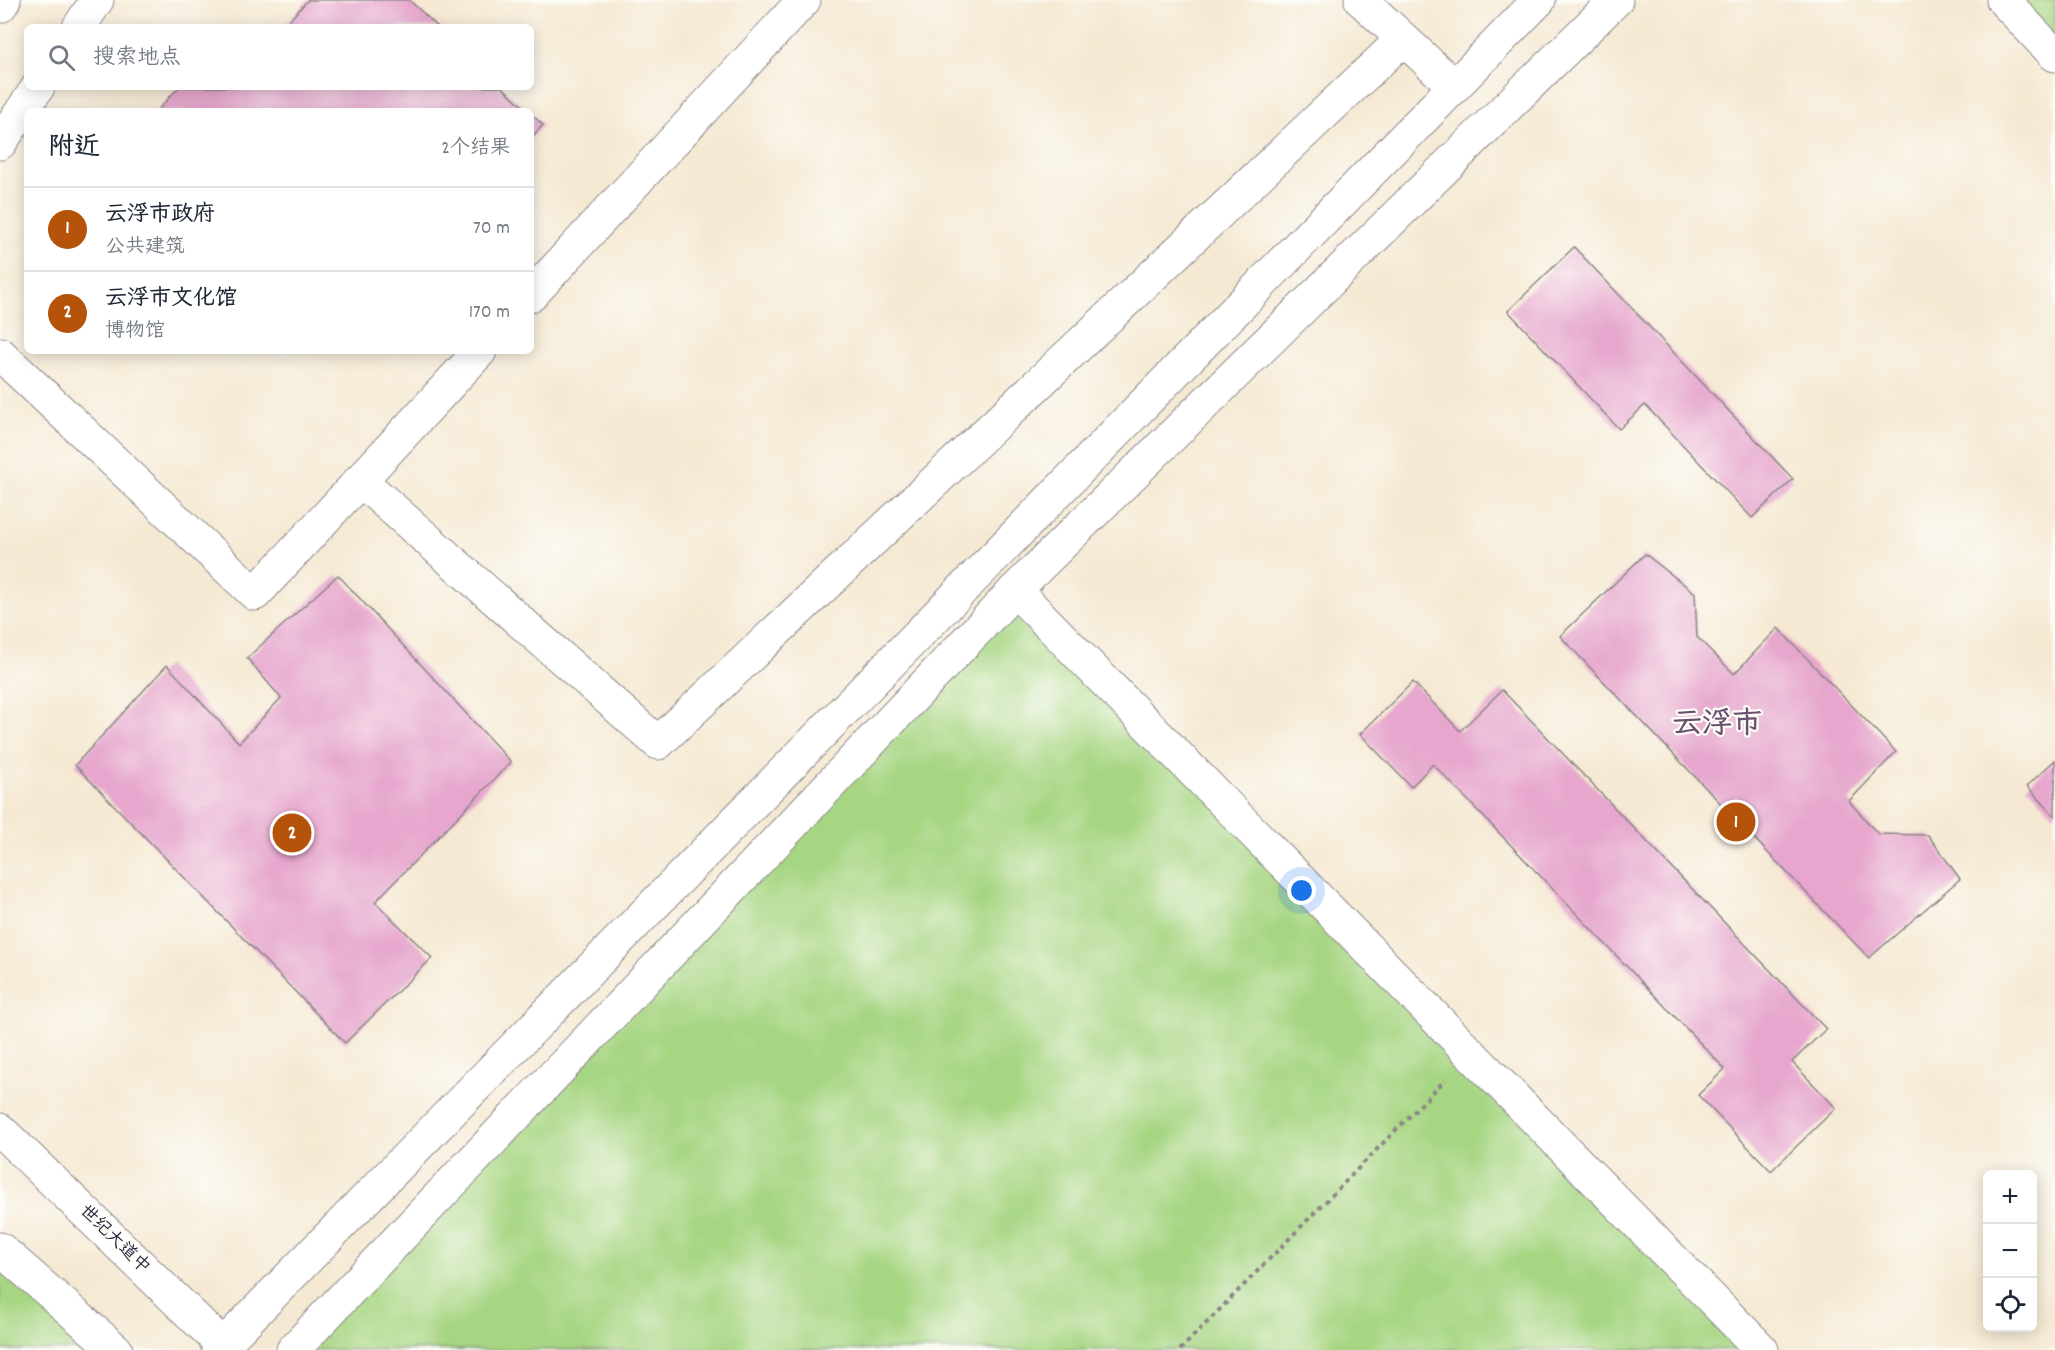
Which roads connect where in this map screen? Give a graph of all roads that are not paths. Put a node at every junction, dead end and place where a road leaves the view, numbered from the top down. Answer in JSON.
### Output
{"nodes":[{"id":1,"x":4,"y":0,"type":"edge"},
{"id":2,"x":98,"y":0,"type":"edge"},
{"id":3,"x":804,"y":0,"type":"edge"},
{"id":4,"x":1361,"y":0,"type":"edge"},
{"id":5,"x":1539,"y":0,"type":"edge"},
{"id":6,"x":1616,"y":0,"type":"edge"},
{"id":7,"x":2003,"y":0,"type":"edge"},
{"id":8,"x":0,"y":6,"type":"edge"},
{"id":9,"x":81,"y":24,"type":"edge"},
{"id":10,"x":1403,"y":39,"type":"junction"},
{"id":11,"x":2055,"y":55,"type":"edge"},
{"id":12,"x":1453,"y":85,"type":"junction"},
{"id":13,"x":36,"y":90,"type":"edge"},
{"id":14,"x":0,"y":143,"type":"edge"},
{"id":15,"x":534,"y":292,"type":"edge"},
{"id":16,"x":0,"y":354,"type":"edge"},
{"id":17,"x":477,"y":354,"type":"edge"},
{"id":18,"x":360,"y":480,"type":"junction"},
{"id":19,"x":1015,"y":590,"type":"junction"},
{"id":20,"x":0,"y":1130,"type":"edge"},
{"id":21,"x":0,"y":1249,"type":"edge"},
{"id":22,"x":223,"y":1348,"type":"edge"},
{"id":23,"x":116,"y":1350,"type":"edge"},
{"id":24,"x":293,"y":1350,"type":"edge"},
{"id":25,"x":1762,"y":1350,"type":"edge"}],
"edges":[{"from":1,"to":8,"type":"street"},
{"from":2,"to":9,"type":"street"},
{"from":3,"to":15,"type":"street"},
{"from":4,"to":10,"type":"street"},
{"from":5,"to":12,"type":"street"},
{"from":6,"to":19,"type":"street"},
{"from":7,"to":11,"type":"street"},
{"from":10,"to":12,"type":"street"},
{"from":10,"to":18,"type":"street"},
{"from":12,"to":22,"type":"street"},
{"from":13,"to":14,"type":"street"},
{"from":16,"to":18,"type":"street"},
{"from":17,"to":18,"type":"street"},
{"from":19,"to":24,"type":"street"},
{"from":19,"to":25,"type":"street"},
{"from":20,"to":22,"type":"street","name":"世纪大道中"},
{"from":21,"to":23,"type":"street"}]}
